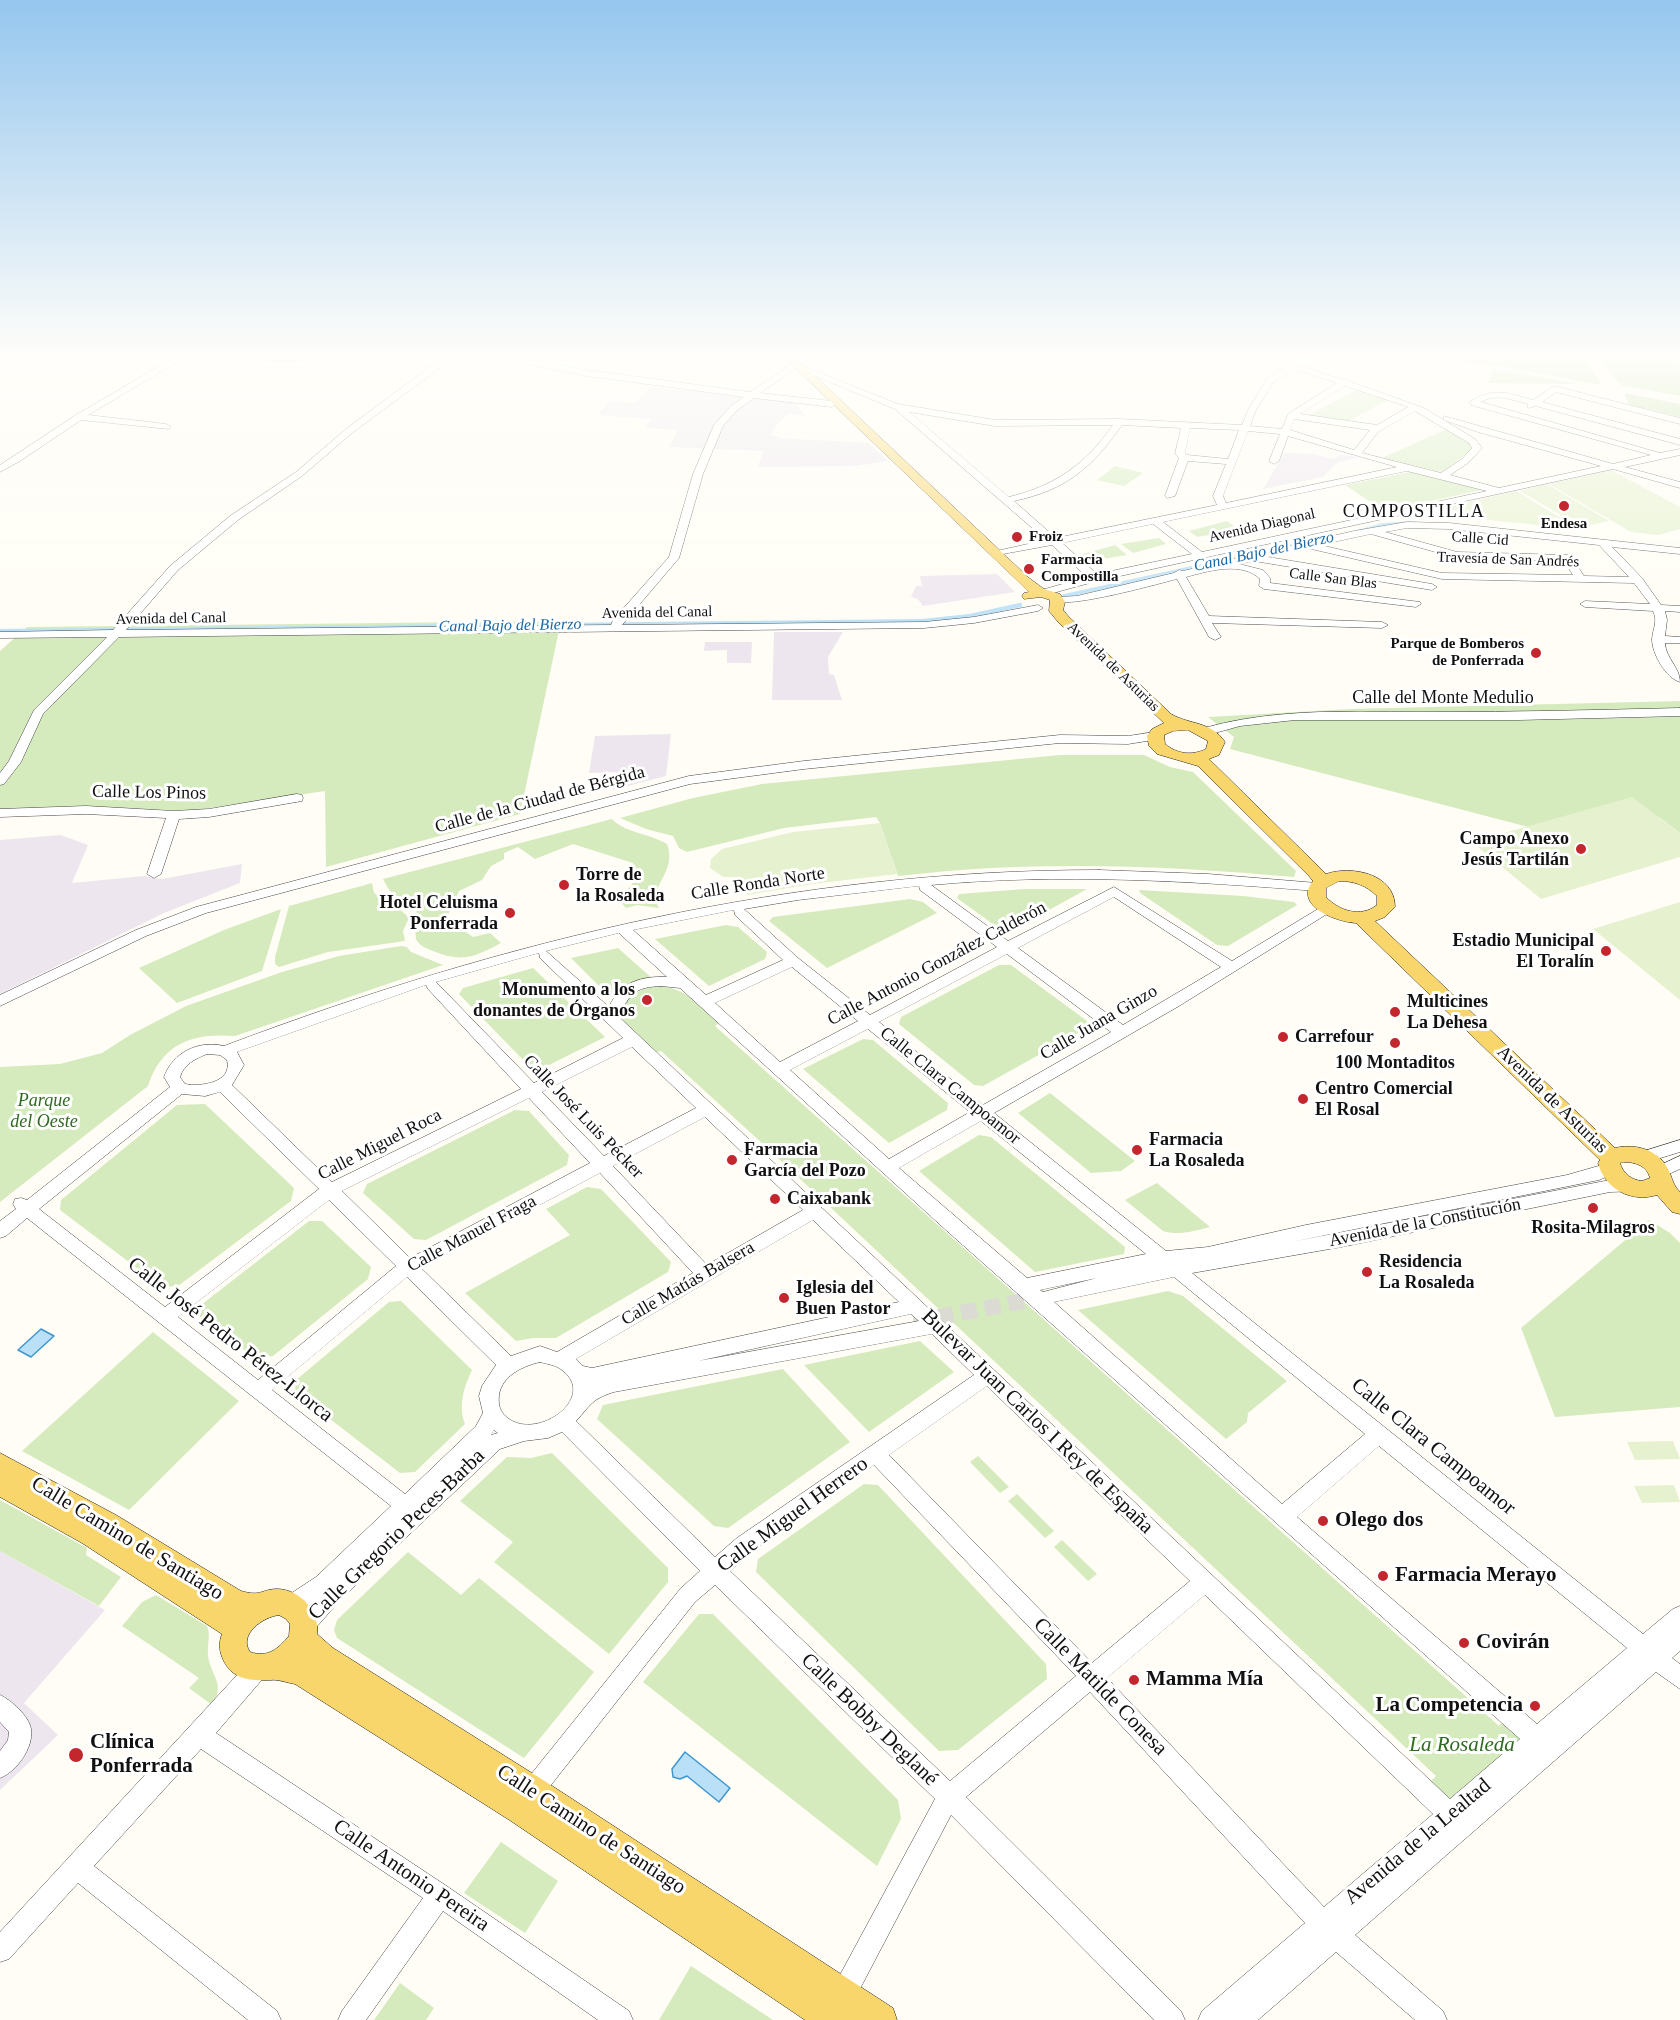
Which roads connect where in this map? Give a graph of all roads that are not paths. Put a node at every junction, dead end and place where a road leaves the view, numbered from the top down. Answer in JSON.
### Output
{"nodes":[{"id":1,"x":33,"y":450,"type":"edge"},
{"id":2,"x":326,"y":450,"type":"edge"},
{"id":3,"x":707,"y":450,"type":"edge"},
{"id":4,"x":882,"y":450,"type":"edge"},
{"id":5,"x":887,"y":450,"type":"edge"},
{"id":6,"x":948,"y":450,"type":"edge"},
{"id":7,"x":1099,"y":450,"type":"edge"},
{"id":8,"x":1181,"y":450,"type":"edge"},
{"id":9,"x":1236,"y":450,"type":"edge"},
{"id":10,"x":1278,"y":450,"type":"edge"},
{"id":11,"x":1344,"y":450,"type":"edge"},
{"id":12,"x":1359,"y":450,"type":"edge"},
{"id":13,"x":1476,"y":450,"type":"edge"},
{"id":14,"x":1553,"y":450,"type":"edge"},
{"id":15,"x":1641,"y":450,"type":"edge"},
{"id":16,"x":1680,"y":452,"type":"edge"},
{"id":17,"x":1356,"y":454,"type":"junction"},
{"id":18,"x":1659,"y":455,"type":"junction"},
{"id":19,"x":1184,"y":458,"type":"junction"},
{"id":20,"x":1274,"y":461,"type":"dead end"},
{"id":21,"x":1232,"y":462,"type":"junction"},
{"id":22,"x":1609,"y":466,"type":"junction"},
{"id":23,"x":1412,"y":467,"type":"junction"},
{"id":24,"x":0,"y":470,"type":"edge"},
{"id":25,"x":1444,"y":475,"type":"junction"},
{"id":26,"x":1680,"y":485,"type":"edge"},
{"id":27,"x":1496,"y":490,"type":"junction"},
{"id":28,"x":1170,"y":496,"type":"dead end"},
{"id":29,"x":1007,"y":500,"type":"junction"},
{"id":30,"x":1432,"y":504,"type":"junction"},
{"id":31,"x":1223,"y":506,"type":"junction"},
{"id":32,"x":1419,"y":507,"type":"junction"},
{"id":33,"x":1378,"y":516,"type":"junction"},
{"id":34,"x":1429,"y":516,"type":"junction"},
{"id":35,"x":1443,"y":518,"type":"junction"},
{"id":36,"x":1155,"y":520,"type":"junction"},
{"id":37,"x":1369,"y":530,"type":"junction"},
{"id":38,"x":1599,"y":538,"type":"junction"},
{"id":39,"x":1053,"y":542,"type":"junction"},
{"id":40,"x":1308,"y":545,"type":"junction"},
{"id":41,"x":1238,"y":547,"type":"junction"},
{"id":42,"x":1679,"y":551,"type":"edge"},
{"id":43,"x":996,"y":554,"type":"junction"},
{"id":44,"x":1200,"y":555,"type":"junction"},
{"id":45,"x":1253,"y":557,"type":"junction"},
{"id":46,"x":1224,"y":563,"type":"junction"},
{"id":47,"x":1179,"y":573,"type":"junction"},
{"id":48,"x":1095,"y":578,"type":"junction"},
{"id":49,"x":1580,"y":578,"type":"junction"},
{"id":50,"x":1638,"y":580,"type":"junction"},
{"id":51,"x":1432,"y":587,"type":"dead end"},
{"id":52,"x":1042,"y":599,"type":"junction"},
{"id":53,"x":1416,"y":604,"type":"dead end"},
{"id":54,"x":1586,"y":604,"type":"dead end"},
{"id":55,"x":1657,"y":607,"type":"junction"},
{"id":56,"x":1680,"y":609,"type":"edge"},
{"id":57,"x":1205,"y":619,"type":"junction"},
{"id":58,"x":617,"y":625,"type":"junction"},
{"id":59,"x":1382,"y":626,"type":"dead end"},
{"id":60,"x":0,"y":628,"type":"edge"},
{"id":61,"x":120,"y":630,"type":"junction"},
{"id":62,"x":0,"y":635,"type":"edge"},
{"id":63,"x":1215,"y":637,"type":"dead end"},
{"id":64,"x":1659,"y":639,"type":"junction"},
{"id":65,"x":1680,"y":640,"type":"edge"},
{"id":66,"x":1680,"y":679,"type":"edge"},
{"id":67,"x":1680,"y":712,"type":"edge"},
{"id":68,"x":1208,"y":732,"type":"junction"},
{"id":69,"x":1163,"y":734,"type":"junction"},
{"id":70,"x":1213,"y":752,"type":"junction"},
{"id":71,"x":1188,"y":758,"type":"junction"},
{"id":72,"x":0,"y":781,"type":"edge"},
{"id":73,"x":297,"y":798,"type":"dead end"},
{"id":74,"x":0,"y":813,"type":"edge"},
{"id":75,"x":174,"y":815,"type":"junction"},
{"id":76,"x":154,"y":874,"type":"dead end"},
{"id":77,"x":1323,"y":884,"type":"junction"},
{"id":78,"x":1116,"y":886,"type":"junction"},
{"id":79,"x":924,"y":887,"type":"junction"},
{"id":80,"x":1328,"y":909,"type":"junction"},
{"id":81,"x":740,"y":912,"type":"junction"},
{"id":82,"x":1368,"y":916,"type":"junction"},
{"id":83,"x":626,"y":931,"type":"junction"},
{"id":84,"x":1006,"y":949,"type":"junction"},
{"id":85,"x":545,"y":955,"type":"junction"},
{"id":86,"x":793,"y":961,"type":"junction"},
{"id":87,"x":1231,"y":967,"type":"junction"},
{"id":88,"x":684,"y":984,"type":"junction"},
{"id":89,"x":433,"y":986,"type":"junction"},
{"id":90,"x":0,"y":1001,"type":"edge"},
{"id":91,"x":704,"y":1002,"type":"junction"},
{"id":92,"x":611,"y":1019,"type":"junction"},
{"id":93,"x":870,"y":1022,"type":"junction"},
{"id":94,"x":1122,"y":1032,"type":"junction"},
{"id":95,"x":633,"y":1040,"type":"junction"},
{"id":96,"x":229,"y":1053,"type":"junction"},
{"id":97,"x":777,"y":1070,"type":"junction"},
{"id":98,"x":222,"y":1084,"type":"junction"},
{"id":99,"x":177,"y":1086,"type":"junction"},
{"id":100,"x":530,"y":1090,"type":"junction"},
{"id":101,"x":706,"y":1109,"type":"junction"},
{"id":102,"x":983,"y":1113,"type":"junction"},
{"id":103,"x":1680,"y":1146,"type":"edge"},
{"id":104,"x":1623,"y":1159,"type":"junction"},
{"id":105,"x":1680,"y":1162,"type":"edge"},
{"id":106,"x":602,"y":1164,"type":"junction"},
{"id":107,"x":888,"y":1167,"type":"junction"},
{"id":108,"x":1648,"y":1183,"type":"junction"},
{"id":109,"x":330,"y":1190,"type":"junction"},
{"id":110,"x":1680,"y":1206,"type":"edge"},
{"id":111,"x":24,"y":1207,"type":"junction"},
{"id":112,"x":815,"y":1211,"type":"junction"},
{"id":113,"x":0,"y":1221,"type":"edge"},
{"id":114,"x":1680,"y":1221,"type":"edge"},
{"id":115,"x":0,"y":1231,"type":"edge"},
{"id":116,"x":1163,"y":1258,"type":"junction"},
{"id":117,"x":1216,"y":1258,"type":"junction"},
{"id":118,"x":406,"y":1268,"type":"junction"},
{"id":119,"x":705,"y":1274,"type":"junction"},
{"id":120,"x":1181,"y":1274,"type":"junction"},
{"id":121,"x":1040,"y":1294,"type":"junction"},
{"id":122,"x":913,"y":1315,"type":"junction"},
{"id":123,"x":164,"y":1317,"type":"junction"},
{"id":124,"x":933,"y":1326,"type":"junction"},
{"id":125,"x":562,"y":1358,"type":"junction"},
{"id":126,"x":690,"y":1363,"type":"junction"},
{"id":127,"x":508,"y":1365,"type":"junction"},
{"id":128,"x":579,"y":1373,"type":"junction"},
{"id":129,"x":987,"y":1376,"type":"junction"},
{"id":130,"x":258,"y":1391,"type":"junction"},
{"id":131,"x":582,"y":1399,"type":"junction"},
{"id":132,"x":492,"y":1413,"type":"junction"},
{"id":133,"x":564,"y":1422,"type":"junction"},
{"id":134,"x":523,"y":1433,"type":"junction"},
{"id":135,"x":1380,"y":1433,"type":"junction"},
{"id":136,"x":876,"y":1454,"type":"junction"},
{"id":137,"x":0,"y":1464,"type":"edge"},
{"id":138,"x":0,"y":1484,"type":"edge"},
{"id":139,"x":404,"y":1505,"type":"junction"},
{"id":140,"x":1282,"y":1517,"type":"junction"},
{"id":141,"x":715,"y":1571,"type":"junction"},
{"id":142,"x":1205,"y":1582,"type":"junction"},
{"id":143,"x":256,"y":1608,"type":"junction"},
{"id":144,"x":1680,"y":1616,"type":"edge"},
{"id":145,"x":299,"y":1623,"type":"junction"},
{"id":146,"x":237,"y":1628,"type":"junction"},
{"id":147,"x":1680,"y":1637,"type":"edge"},
{"id":148,"x":1648,"y":1653,"type":"junction"},
{"id":149,"x":265,"y":1667,"type":"junction"},
{"id":150,"x":1091,"y":1678,"type":"junction"},
{"id":151,"x":1680,"y":1678,"type":"edge"},
{"id":152,"x":0,"y":1706,"type":"edge"},
{"id":153,"x":199,"y":1735,"type":"junction"},
{"id":154,"x":1544,"y":1744,"type":"junction"},
{"id":155,"x":0,"y":1767,"type":"edge"},
{"id":156,"x":532,"y":1791,"type":"junction"},
{"id":157,"x":949,"y":1796,"type":"junction"},
{"id":158,"x":1456,"y":1820,"type":"junction"},
{"id":159,"x":77,"y":1867,"type":"junction"},
{"id":160,"x":440,"y":1895,"type":"junction"},
{"id":161,"x":1329,"y":1929,"type":"junction"},
{"id":162,"x":0,"y":1950,"type":"edge"},
{"id":163,"x":832,"y":2013,"type":"edge"},
{"id":164,"x":268,"y":2020,"type":"edge"},
{"id":165,"x":351,"y":2020,"type":"edge"},
{"id":166,"x":621,"y":2020,"type":"edge"},
{"id":167,"x":881,"y":2020,"type":"edge"},
{"id":168,"x":1172,"y":2020,"type":"edge"},
{"id":169,"x":1210,"y":2020,"type":"edge"},
{"id":170,"x":1239,"y":2020,"type":"edge"},
{"id":171,"x":1434,"y":2020,"type":"edge"}],
"edges":[{"from":1,"to":24,"type":"street"},
{"from":2,"to":61,"type":"street"},
{"from":3,"to":58,"type":"street"},
{"from":4,"to":52,"type":"main road","name":"Avenida de Asturias"},
{"from":5,"to":43,"type":"main road","name":"Avenida de Asturias"},
{"from":6,"to":29,"type":"street"},
{"from":7,"to":29,"type":"street"},
{"from":8,"to":19,"type":"street"},
{"from":9,"to":21,"type":"street"},
{"from":10,"to":20,"type":"street"},
{"from":11,"to":17,"type":"street"},
{"from":12,"to":17,"type":"street"},
{"from":13,"to":25,"type":"street"},
{"from":14,"to":22,"type":"street"},
{"from":15,"to":18,"type":"street"},
{"from":16,"to":18,"type":"street","name":"Avenida Diagonal"},
{"from":17,"to":23,"type":"street"},
{"from":18,"to":22,"type":"street","name":"Avenida Diagonal"},
{"from":19,"to":21,"type":"street"},
{"from":19,"to":28,"type":"street"},
{"from":21,"to":31,"type":"street"},
{"from":22,"to":26,"type":"street"},
{"from":22,"to":27,"type":"street","name":"Avenida Diagonal"},
{"from":23,"to":25,"type":"street"},
{"from":23,"to":31,"type":"street"},
{"from":25,"to":27,"type":"street"},
{"from":27,"to":30,"type":"street","name":"Avenida Diagonal"},
{"from":29,"to":39,"type":"street"},
{"from":30,"to":32,"type":"street","name":"Avenida Diagonal"},
{"from":30,"to":35,"type":"street"},
{"from":31,"to":36,"type":"street"},
{"from":32,"to":33,"type":"street","name":"Avenida Diagonal"},
{"from":32,"to":34,"type":"street"},
{"from":33,"to":34,"type":"street"},
{"from":33,"to":41,"type":"street","name":"Avenida Diagonal"},
{"from":34,"to":35,"type":"street"},
{"from":35,"to":38,"type":"street"},
{"from":36,"to":39,"type":"street"},
{"from":36,"to":44,"type":"street"},
{"from":37,"to":38,"type":"street","name":"Avenida del Canal"},
{"from":37,"to":40,"type":"street","name":"Avenida del Canal"},
{"from":37,"to":49,"type":"street","name":"Calle Cid"},
{"from":38,"to":42,"type":"street","name":"Avenida del Canal"},
{"from":38,"to":50,"type":"street"},
{"from":39,"to":43,"type":"street"},
{"from":39,"to":48,"type":"street"},
{"from":40,"to":45,"type":"street","name":"Avenida del Canal"},
{"from":40,"to":49,"type":"street","name":"Travesía de San Andrés"},
{"from":41,"to":44,"type":"street","name":"Avenida Diagonal"},
{"from":41,"to":45,"type":"street"},
{"from":43,"to":52,"type":"main road","name":"Avenida de Asturias"},
{"from":44,"to":48,"type":"street","name":"Avenida Diagonal"},
{"from":45,"to":46,"type":"street","name":"Avenida del Canal"},
{"from":45,"to":51,"type":"street"},
{"from":46,"to":47,"type":"street","name":"Avenida del Canal"},
{"from":46,"to":53,"type":"street","name":"Calle San Blas"},
{"from":47,"to":52,"type":"street","name":"Avenida del Canal"},
{"from":47,"to":57,"type":"street"},
{"from":48,"to":52,"type":"street","name":"Avenida Diagonal"},
{"from":49,"to":50,"type":"street","name":"Travesía de San Andrés"},
{"from":50,"to":55,"type":"street"},
{"from":52,"to":58,"type":"street","name":"Avenida del Canal"},
{"from":52,"to":69,"type":"main road","name":"Avenida de Asturias"},
{"from":54,"to":55,"type":"street"},
{"from":55,"to":56,"type":"street"},
{"from":55,"to":64,"type":"street"},
{"from":57,"to":59,"type":"street"},
{"from":57,"to":63,"type":"street"},
{"from":58,"to":61,"type":"street","name":"Avenida del Canal"},
{"from":60,"to":61,"type":"street","name":"Avenida del Canal"},
{"from":61,"to":62,"type":"street","name":"Avenida del Canal"},
{"from":61,"to":72,"type":"street"},
{"from":64,"to":65,"type":"street"},
{"from":64,"to":66,"type":"street"},
{"from":67,"to":68,"type":"street","name":"Calle del Monte Medulio"},
{"from":68,"to":69,"type":"main road"},
{"from":68,"to":70,"type":"main road"},
{"from":69,"to":71,"type":"main road"},
{"from":69,"to":90,"type":"street","name":"Calle de la Ciudad de Bérgida"},
{"from":70,"to":71,"type":"main road"},
{"from":70,"to":77,"type":"main road"},
{"from":71,"to":77,"type":"main road"},
{"from":73,"to":75,"type":"street","name":"Calle Los Pinos"},
{"from":74,"to":75,"type":"street","name":"Calle Los Pinos"},
{"from":75,"to":76,"type":"street"},
{"from":77,"to":78,"type":"street","name":"Calle Ronda Norte"},
{"from":77,"to":80,"type":"main road"},
{"from":77,"to":82,"type":"main road"},
{"from":77,"to":83,"type":"street","name":"Calle Ronda Norte"},
{"from":78,"to":79,"type":"street","name":"Calle Ronda Norte"},
{"from":78,"to":84,"type":"street","name":"Calle Antonio González Calderón"},
{"from":78,"to":87,"type":"street"},
{"from":79,"to":81,"type":"street","name":"Calle Ronda Norte"},
{"from":79,"to":84,"type":"street"},
{"from":80,"to":82,"type":"main road"},
{"from":80,"to":87,"type":"street","name":"Calle Juana Ginzo"},
{"from":81,"to":83,"type":"street","name":"Calle Ronda Norte"},
{"from":81,"to":86,"type":"street","name":"Calle Clara Campoamor"},
{"from":82,"to":104,"type":"main road","name":"Avenida de Asturias"},
{"from":83,"to":85,"type":"street","name":"Calle Ronda Norte"},
{"from":83,"to":88,"type":"street"},
{"from":83,"to":96,"type":"street","name":"Calle Ronda Norte"},
{"from":84,"to":93,"type":"street","name":"Calle Antonio González Calderón"},
{"from":84,"to":94,"type":"street"},
{"from":85,"to":89,"type":"street","name":"Calle Ronda Norte"},
{"from":85,"to":92,"type":"street","name":"Bulevar Juan Carlos I Rey de España"},
{"from":86,"to":91,"type":"street"},
{"from":86,"to":93,"type":"street","name":"Calle Clara Campoamor"},
{"from":87,"to":94,"type":"street","name":"Calle Juana Ginzo"},
{"from":88,"to":91,"type":"street"},
{"from":88,"to":92,"type":"street"},
{"from":89,"to":96,"type":"street","name":"Calle Ronda Norte"},
{"from":89,"to":100,"type":"street","name":"Calle José Luis Pécker"},
{"from":91,"to":97,"type":"street"},
{"from":92,"to":95,"type":"street","name":"Bulevar Juan Carlos I Rey de España"},
{"from":93,"to":97,"type":"street","name":"Calle Antonio González Calderón"},
{"from":93,"to":102,"type":"street","name":"Calle Clara Campoamor"},
{"from":94,"to":102,"type":"street","name":"Calle Juana Ginzo"},
{"from":95,"to":100,"type":"street","name":"Calle Miguel Roca"},
{"from":95,"to":101,"type":"street","name":"Bulevar Juan Carlos I Rey de España"},
{"from":96,"to":98,"type":"street"},
{"from":96,"to":99,"type":"street"},
{"from":97,"to":107,"type":"street"},
{"from":98,"to":99,"type":"street"},
{"from":98,"to":109,"type":"street"},
{"from":99,"to":111,"type":"street"},
{"from":100,"to":106,"type":"street","name":"Calle José Luis Pécker"},
{"from":100,"to":109,"type":"street","name":"Calle Miguel Roca"},
{"from":101,"to":106,"type":"street","name":"Calle Manuel Fraga"},
{"from":101,"to":112,"type":"street","name":"Bulevar Juan Carlos I Rey de España"},
{"from":102,"to":107,"type":"street","name":"Calle Juana Ginzo"},
{"from":102,"to":116,"type":"street","name":"Calle Clara Campoamor"},
{"from":103,"to":104,"type":"street","name":"Avenida de la Constitución"},
{"from":104,"to":108,"type":"main road"},
{"from":104,"to":108,"type":"main road"},
{"from":104,"to":117,"type":"street","name":"Avenida de la Constitución"},
{"from":105,"to":108,"type":"street"},
{"from":106,"to":118,"type":"street","name":"Calle Manuel Fraga"},
{"from":106,"to":119,"type":"street","name":"Calle José Luis Pécker"},
{"from":107,"to":121,"type":"street"},
{"from":108,"to":110,"type":"main road"},
{"from":108,"to":114,"type":"main road"},
{"from":108,"to":117,"type":"street","name":"Avenida de la Constitución"},
{"from":109,"to":118,"type":"street"},
{"from":109,"to":123,"type":"street","name":"Calle Miguel Roca"},
{"from":111,"to":113,"type":"street"},
{"from":111,"to":115,"type":"street"},
{"from":111,"to":123,"type":"street","name":"Calle José Pedro Pérez-Llorca"},
{"from":112,"to":119,"type":"street","name":"Calle Matías Balsera"},
{"from":112,"to":122,"type":"street","name":"Bulevar Juan Carlos I Rey de España"},
{"from":116,"to":117,"type":"street","name":"Avenida de la Constitución"},
{"from":116,"to":121,"type":"street","name":"Avenida de la Constitución"},
{"from":117,"to":120,"type":"street","name":"Avenida de la Constitución"},
{"from":117,"to":121,"type":"street","name":"Avenida de la Constitución"},
{"from":118,"to":127,"type":"street"},
{"from":118,"to":130,"type":"street","name":"Calle Manuel Fraga"},
{"from":119,"to":125,"type":"street","name":"Calle Matías Balsera"},
{"from":120,"to":121,"type":"street","name":"Avenida de la Constitución"},
{"from":120,"to":135,"type":"street","name":"Calle Clara Campoamor"},
{"from":121,"to":140,"type":"street"},
{"from":122,"to":124,"type":"street","name":"Bulevar Juan Carlos I Rey de España"},
{"from":122,"to":126,"type":"street"},
{"from":123,"to":130,"type":"street","name":"Calle José Pedro Pérez-Llorca"},
{"from":124,"to":126,"type":"street"},
{"from":124,"to":129,"type":"street","name":"Bulevar Juan Carlos I Rey de España"},
{"from":125,"to":127,"type":"street"},
{"from":125,"to":128,"type":"street"},
{"from":126,"to":128,"type":"street"},
{"from":126,"to":131,"type":"street"},
{"from":127,"to":132,"type":"street"},
{"from":128,"to":131,"type":"street"},
{"from":129,"to":136,"type":"street","name":"Calle Miguel Herrero"},
{"from":129,"to":142,"type":"street","name":"Bulevar Juan Carlos I Rey de España"},
{"from":130,"to":139,"type":"street","name":"Calle José Pedro Pérez-Llorca"},
{"from":131,"to":133,"type":"street"},
{"from":132,"to":134,"type":"street"},
{"from":132,"to":139,"type":"street","name":"Calle Gregorio Peces-Barba"},
{"from":133,"to":134,"type":"street"},
{"from":133,"to":141,"type":"street","name":"Calle Bobby Deglané"},
{"from":134,"to":145,"type":"street","name":"Calle Gregorio Peces-Barba"},
{"from":135,"to":140,"type":"street"},
{"from":135,"to":148,"type":"street","name":"Calle Clara Campoamor"},
{"from":136,"to":141,"type":"street","name":"Calle Miguel Herrero"},
{"from":136,"to":150,"type":"street","name":"Calle Matilde Conesa"},
{"from":137,"to":143,"type":"main road","name":"Calle Camino de Santiago"},
{"from":138,"to":146,"type":"main road","name":"Calle Camino de Santiago"},
{"from":139,"to":145,"type":"street","name":"Calle Gregorio Peces-Barba"},
{"from":140,"to":154,"type":"street"},
{"from":141,"to":156,"type":"street","name":"Calle Miguel Herrero"},
{"from":141,"to":157,"type":"street","name":"Calle Bobby Deglané"},
{"from":142,"to":150,"type":"street"},
{"from":142,"to":158,"type":"street","name":"Bulevar Juan Carlos I Rey de España"},
{"from":143,"to":145,"type":"main road"},
{"from":143,"to":146,"type":"main road"},
{"from":144,"to":148,"type":"street","name":"Avenida de la Lealtad"},
{"from":145,"to":149,"type":"main road"},
{"from":145,"to":156,"type":"main road","name":"Calle Camino de Santiago"},
{"from":146,"to":149,"type":"main road"},
{"from":147,"to":148,"type":"street","name":"Avenida de la Lealtad"},
{"from":148,"to":151,"type":"street"},
{"from":148,"to":154,"type":"street","name":"Avenida de la Lealtad"},
{"from":149,"to":153,"type":"street"},
{"from":149,"to":163,"type":"main road","name":"Calle Camino de Santiago"},
{"from":150,"to":157,"type":"street"},
{"from":150,"to":161,"type":"street","name":"Calle Matilde Conesa"},
{"from":152,"to":155,"type":"street"},
{"from":153,"to":159,"type":"street"},
{"from":153,"to":160,"type":"street","name":"Calle Antonio Pereira"},
{"from":154,"to":158,"type":"street","name":"Avenida de la Lealtad"},
{"from":156,"to":163,"type":"main road","name":"Calle Camino de Santiago"},
{"from":157,"to":163,"type":"street"},
{"from":157,"to":168,"type":"street","name":"Calle Bobby Deglané"},
{"from":158,"to":161,"type":"street","name":"Avenida de la Lealtad"},
{"from":159,"to":162,"type":"street"},
{"from":159,"to":164,"type":"street"},
{"from":160,"to":165,"type":"street"},
{"from":160,"to":166,"type":"street","name":"Calle Antonio Pereira"},
{"from":161,"to":169,"type":"street","name":"Avenida de la Lealtad"},
{"from":161,"to":170,"type":"street","name":"Avenida de la Lealtad"},
{"from":161,"to":171,"type":"street","name":"Calle Matilde Conesa"},
{"from":163,"to":167,"type":"main road","name":"Calle Camino de Santiago"}]}
